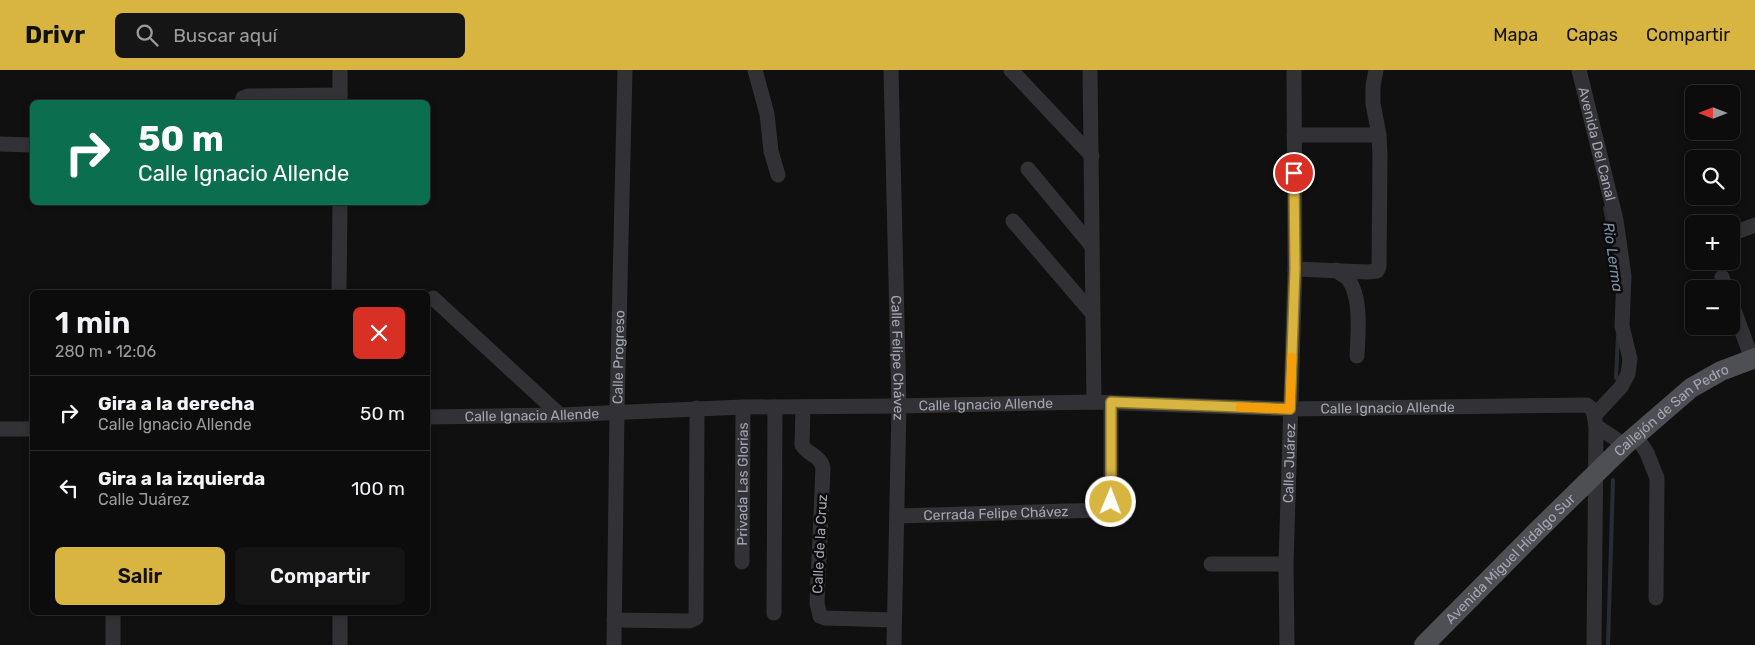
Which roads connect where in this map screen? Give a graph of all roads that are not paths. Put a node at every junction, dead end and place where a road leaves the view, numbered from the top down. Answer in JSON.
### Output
{"nodes":[{"id":1,"x":340,"y":70,"type":"edge"},
{"id":2,"x":625,"y":70,"type":"edge"},
{"id":3,"x":755,"y":70,"type":"edge"},
{"id":4,"x":891,"y":70,"type":"edge"},
{"id":5,"x":1011,"y":70,"type":"edge"},
{"id":6,"x":1090,"y":70,"type":"edge"},
{"id":7,"x":1294,"y":70,"type":"edge"},
{"id":8,"x":1376,"y":70,"type":"edge"},
{"id":9,"x":1578,"y":70,"type":"edge"},
{"id":10,"x":340,"y":99,"type":"edge"},
{"id":11,"x":242,"y":100,"type":"edge"},
{"id":12,"x":1294,"y":135,"type":"junction"},
{"id":13,"x":1379,"y":135,"type":"junction"},
{"id":14,"x":0,"y":144,"type":"edge"},
{"id":15,"x":30,"y":145,"type":"edge"},
{"id":16,"x":1092,"y":156,"type":"junction"},
{"id":17,"x":1028,"y":169,"type":"dead end"},
{"id":18,"x":778,"y":175,"type":"dead end"},
{"id":19,"x":340,"y":205,"type":"edge"},
{"id":20,"x":1013,"y":221,"type":"dead end"},
{"id":21,"x":1755,"y":225,"type":"edge"},
{"id":22,"x":1740,"y":231,"type":"edge"},
{"id":23,"x":1091,"y":245,"type":"junction"},
{"id":24,"x":1295,"y":269,"type":"junction"},
{"id":25,"x":1336,"y":270,"type":"junction"},
{"id":26,"x":339,"y":290,"type":"edge"},
{"id":27,"x":433,"y":298,"type":"dead end"},
{"id":28,"x":1093,"y":314,"type":"junction"},
{"id":29,"x":1740,"y":325,"type":"edge"},
{"id":30,"x":1358,"y":356,"type":"dead end"},
{"id":31,"x":1753,"y":359,"type":"edge"},
{"id":32,"x":1094,"y":402,"type":"junction"},
{"id":33,"x":1111,"y":402,"type":"junction"},
{"id":34,"x":898,"y":406,"type":"junction"},
{"id":35,"x":743,"y":407,"type":"junction"},
{"id":36,"x":775,"y":407,"type":"junction"},
{"id":37,"x":802,"y":407,"type":"junction"},
{"id":38,"x":697,"y":408,"type":"junction"},
{"id":39,"x":1290,"y":409,"type":"junction"},
{"id":40,"x":617,"y":412,"type":"junction"},
{"id":41,"x":560,"y":415,"type":"junction"},
{"id":42,"x":1594,"y":416,"type":"junction"},
{"id":43,"x":430,"y":417,"type":"edge"},
{"id":44,"x":0,"y":429,"type":"edge"},
{"id":45,"x":30,"y":429,"type":"edge"},
{"id":46,"x":1631,"y":440,"type":"junction"},
{"id":47,"x":1597,"y":472,"type":"junction"},
{"id":48,"x":897,"y":516,"type":"junction"},
{"id":49,"x":742,"y":562,"type":"dead end"},
{"id":50,"x":1211,"y":564,"type":"dead end"},
{"id":51,"x":1286,"y":564,"type":"junction"},
{"id":52,"x":1656,"y":598,"type":"dead end"},
{"id":53,"x":774,"y":613,"type":"dead end"},
{"id":54,"x":113,"y":615,"type":"edge"},
{"id":55,"x":340,"y":615,"type":"edge"},
{"id":56,"x":614,"y":620,"type":"junction"},
{"id":57,"x":894,"y":620,"type":"junction"},
{"id":58,"x":113,"y":645,"type":"edge"},
{"id":59,"x":340,"y":645,"type":"edge"},
{"id":60,"x":614,"y":645,"type":"edge"},
{"id":61,"x":894,"y":645,"type":"edge"},
{"id":62,"x":1287,"y":645,"type":"edge"},
{"id":63,"x":1424,"y":645,"type":"edge"},
{"id":64,"x":1594,"y":645,"type":"edge"}],
"edges":[{"from":1,"to":10,"type":"street"},
{"from":2,"to":40,"type":"street","name":"Calle Progreso"},
{"from":3,"to":18,"type":"street"},
{"from":4,"to":34,"type":"street","name":"Calle Felipe Chávez"},
{"from":5,"to":16,"type":"street"},
{"from":6,"to":16,"type":"street"},
{"from":7,"to":12,"type":"street","name":"Calle Juárez"},
{"from":8,"to":13,"type":"street"},
{"from":9,"to":42,"type":"street","name":"Avenida Del Canal"},
{"from":10,"to":11,"type":"street"},
{"from":12,"to":13,"type":"street"},
{"from":12,"to":24,"type":"street","name":"Calle Juárez"},
{"from":13,"to":25,"type":"street"},
{"from":14,"to":15,"type":"street"},
{"from":16,"to":23,"type":"street"},
{"from":17,"to":23,"type":"street"},
{"from":19,"to":26,"type":"street"},
{"from":20,"to":28,"type":"street"},
{"from":21,"to":22,"type":"street"},
{"from":23,"to":28,"type":"street"},
{"from":24,"to":25,"type":"street"},
{"from":24,"to":39,"type":"street","name":"Calle Juárez"},
{"from":25,"to":30,"type":"street"},
{"from":27,"to":41,"type":"street"},
{"from":28,"to":32,"type":"street"},
{"from":29,"to":31,"type":"street"},
{"from":31,"to":46,"type":"main road","name":"Callejón de San Pedro"},
{"from":32,"to":33,"type":"street","name":"Calle Ignacio Allende"},
{"from":32,"to":34,"type":"street","name":"Calle Ignacio Allende"},
{"from":33,"to":39,"type":"street","name":"Calle Ignacio Allende"},
{"from":33,"to":48,"type":"street","name":"Cerrada Felipe Chávez"},
{"from":34,"to":37,"type":"street","name":"Calle Ignacio Allende"},
{"from":34,"to":48,"type":"street","name":"Calle Felipe Chávez"},
{"from":35,"to":36,"type":"street","name":"Calle Ignacio Allende"},
{"from":35,"to":38,"type":"street","name":"Calle Ignacio Allende"},
{"from":35,"to":49,"type":"street","name":"Privada Las Glorias"},
{"from":36,"to":37,"type":"street","name":"Calle Ignacio Allende"},
{"from":36,"to":53,"type":"street"},
{"from":37,"to":57,"type":"street","name":"Calle de la Cruz"},
{"from":38,"to":40,"type":"street","name":"Calle Ignacio Allende"},
{"from":38,"to":56,"type":"street"},
{"from":39,"to":42,"type":"street","name":"Calle Ignacio Allende"},
{"from":39,"to":51,"type":"street","name":"Calle Juárez"},
{"from":40,"to":41,"type":"street","name":"Calle Ignacio Allende"},
{"from":40,"to":56,"type":"street","name":"Calle Progreso"},
{"from":41,"to":43,"type":"street","name":"Calle Ignacio Allende"},
{"from":42,"to":46,"type":"street"},
{"from":42,"to":47,"type":"street"},
{"from":44,"to":45,"type":"street"},
{"from":46,"to":47,"type":"main road","name":"Callejón de San Pedro"},
{"from":46,"to":52,"type":"street"},
{"from":47,"to":63,"type":"main road","name":"Avenida Miguel Hidalgo Sur"},
{"from":47,"to":64,"type":"street"},
{"from":48,"to":57,"type":"street","name":"Calle Felipe Chávez"},
{"from":50,"to":51,"type":"street"},
{"from":51,"to":62,"type":"street","name":"Calle Juárez"},
{"from":54,"to":58,"type":"street"},
{"from":55,"to":59,"type":"street"},
{"from":56,"to":60,"type":"street","name":"Calle Progreso"},
{"from":57,"to":61,"type":"street","name":"Calle Felipe Chávez"}]}
